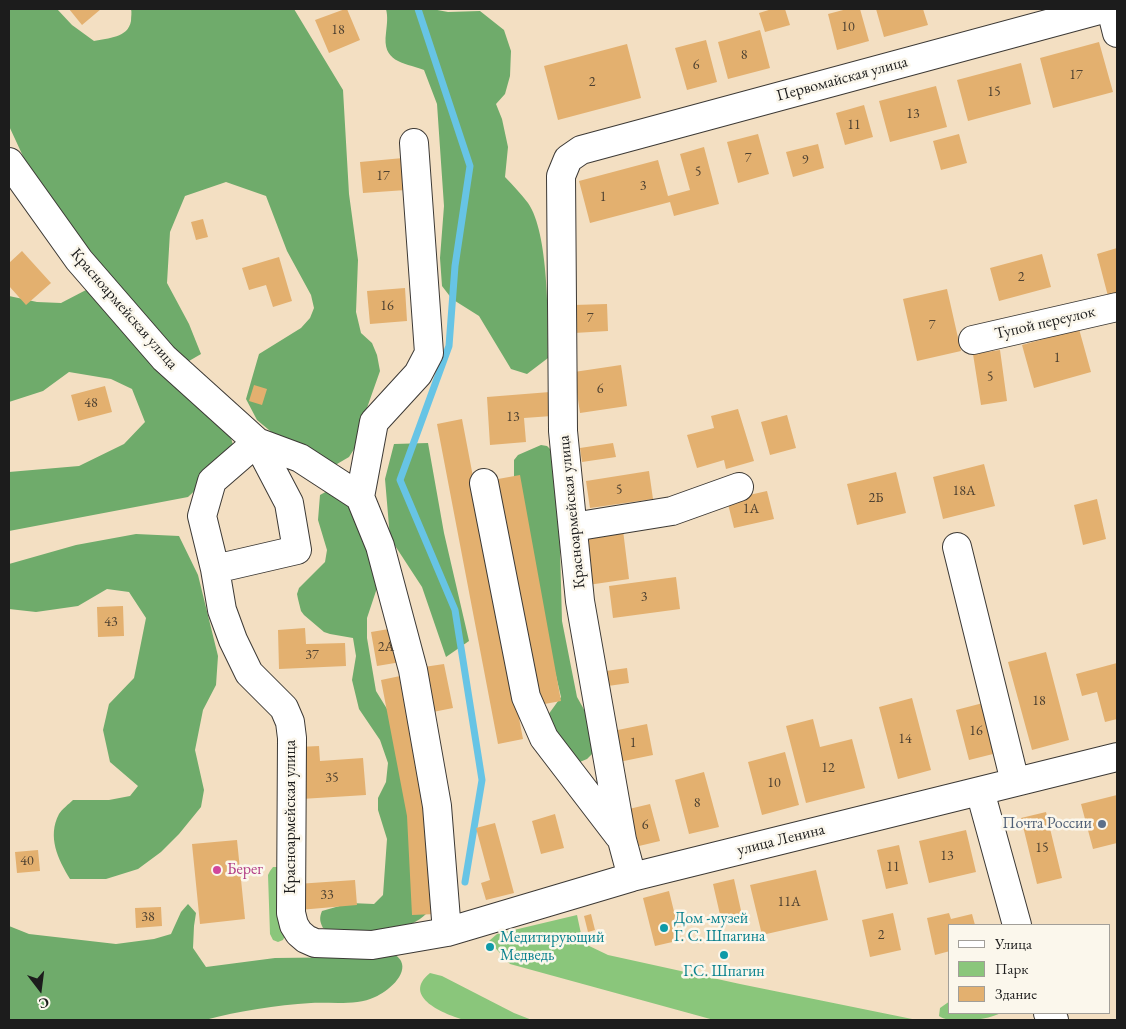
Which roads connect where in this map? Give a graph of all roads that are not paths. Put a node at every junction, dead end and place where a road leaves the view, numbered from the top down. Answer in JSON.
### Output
{"nodes":[{"id":1,"x":1103,"y":9,"type":"edge"},
{"id":2,"x":1111,"y":9,"type":"edge"},
{"id":3,"x":1117,"y":33,"type":"edge"},
{"id":4,"x":414,"y":143,"type":"dead end"},
{"id":5,"x":581,"y":150,"type":"joint"},
{"id":6,"x":9,"y":162,"type":"edge"},
{"id":7,"x":1117,"y":307,"type":"edge"},
{"id":8,"x":973,"y":340,"type":"dead end"},
{"id":9,"x":257,"y":442,"type":"junction"},
{"id":10,"x":484,"y":483,"type":"dead end"},
{"id":11,"x":739,"y":487,"type":"dead end"},
{"id":12,"x":360,"y":497,"type":"junction"},
{"id":13,"x":573,"y":527,"type":"junction"},
{"id":14,"x":956,"y":547,"type":"dead end"},
{"id":15,"x":215,"y":569,"type":"junction"},
{"id":16,"x":1117,"y":757,"type":"edge"},
{"id":17,"x":1015,"y":782,"type":"junction"},
{"id":18,"x":980,"y":791,"type":"junction"},
{"id":19,"x":622,"y":840,"type":"junction"},
{"id":20,"x":632,"y":878,"type":"junction"},
{"id":21,"x":1017,"y":924,"type":"edge"},
{"id":22,"x":447,"y":932,"type":"junction"}],
"edges":[{"from":1,"to":5,"type":"street","name":"Первомайская улица"},
{"from":2,"to":3,"type":"street"},
{"from":4,"to":12,"type":"street"},
{"from":5,"to":13,"type":"street","name":"Красноармейская улица"},
{"from":6,"to":9,"type":"street","name":"Красноармейская улица"},
{"from":7,"to":8,"type":"street","name":"Тупой переулок"},
{"from":9,"to":12,"type":"street","name":"Красноармейская улица"},
{"from":9,"to":15,"type":"street","name":"Красноармейская улица"},
{"from":9,"to":15,"type":"street"},
{"from":10,"to":19,"type":"street"},
{"from":11,"to":13,"type":"street"},
{"from":12,"to":22,"type":"street"},
{"from":13,"to":19,"type":"street","name":"Красноармейская улица"},
{"from":14,"to":17,"type":"street"},
{"from":15,"to":22,"type":"street","name":"Красноармейская улица"},
{"from":16,"to":17,"type":"street","name":"улица Ленина"},
{"from":17,"to":18,"type":"street","name":"улица Ленина"},
{"from":18,"to":20,"type":"street","name":"улица Ленина"},
{"from":18,"to":21,"type":"street"},
{"from":19,"to":20,"type":"street","name":"Красноармейская улица"},
{"from":20,"to":22,"type":"street","name":"улица Ленина"}]}
